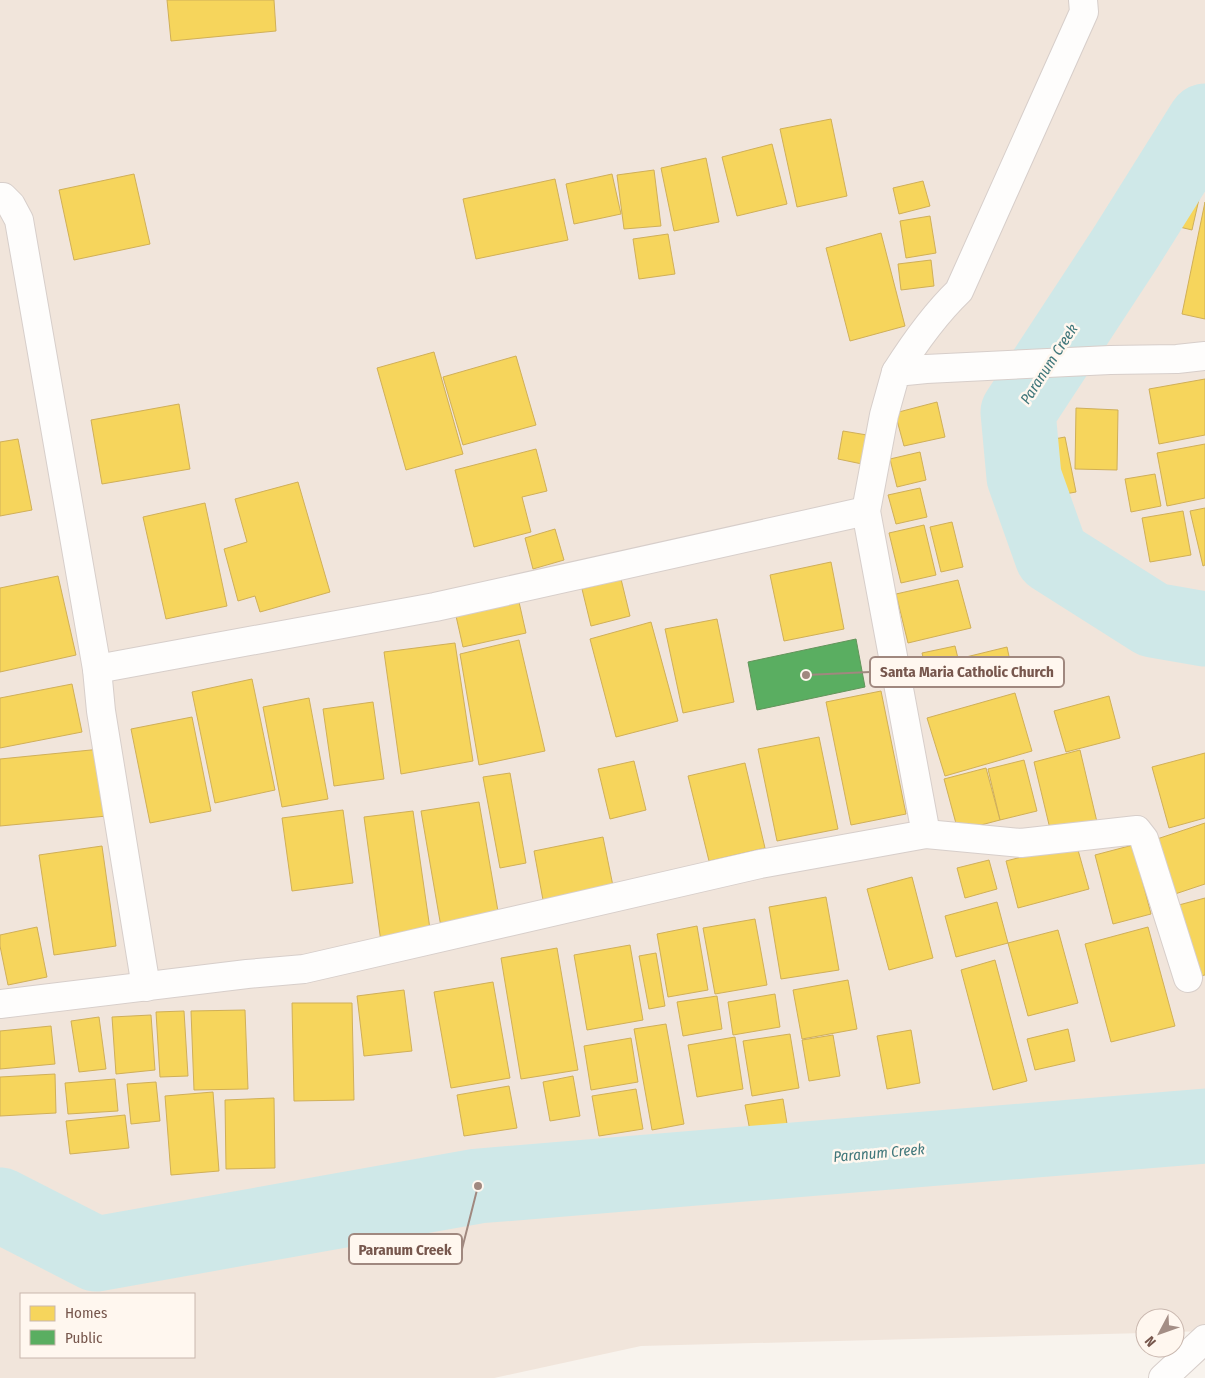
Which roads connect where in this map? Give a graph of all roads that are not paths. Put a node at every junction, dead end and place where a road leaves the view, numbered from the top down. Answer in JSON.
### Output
{"nodes":[{"id":1,"x":1082,"y":0,"type":"edge"},
{"id":2,"x":0,"y":197,"type":"edge"},
{"id":3,"x":1205,"y":356,"type":"edge"},
{"id":4,"x":896,"y":372,"type":"junction"},
{"id":5,"x":866,"y":511,"type":"junction"},
{"id":6,"x":97,"y":669,"type":"junction"},
{"id":7,"x":926,"y":834,"type":"junction"},
{"id":8,"x":1188,"y":978,"type":"dead end"},
{"id":9,"x":146,"y":987,"type":"junction"},
{"id":10,"x":0,"y":1004,"type":"edge"},
{"id":11,"x":1205,"y":1338,"type":"edge"},
{"id":12,"x":1163,"y":1378,"type":"edge"}],
"edges":[{"from":1,"to":4,"type":"street"},
{"from":2,"to":6,"type":"street"},
{"from":3,"to":4,"type":"street"},
{"from":4,"to":5,"type":"street"},
{"from":5,"to":6,"type":"street"},
{"from":5,"to":7,"type":"street"},
{"from":6,"to":9,"type":"street"},
{"from":7,"to":8,"type":"street"},
{"from":7,"to":9,"type":"street"},
{"from":9,"to":10,"type":"street"},
{"from":11,"to":12,"type":"street"}]}
